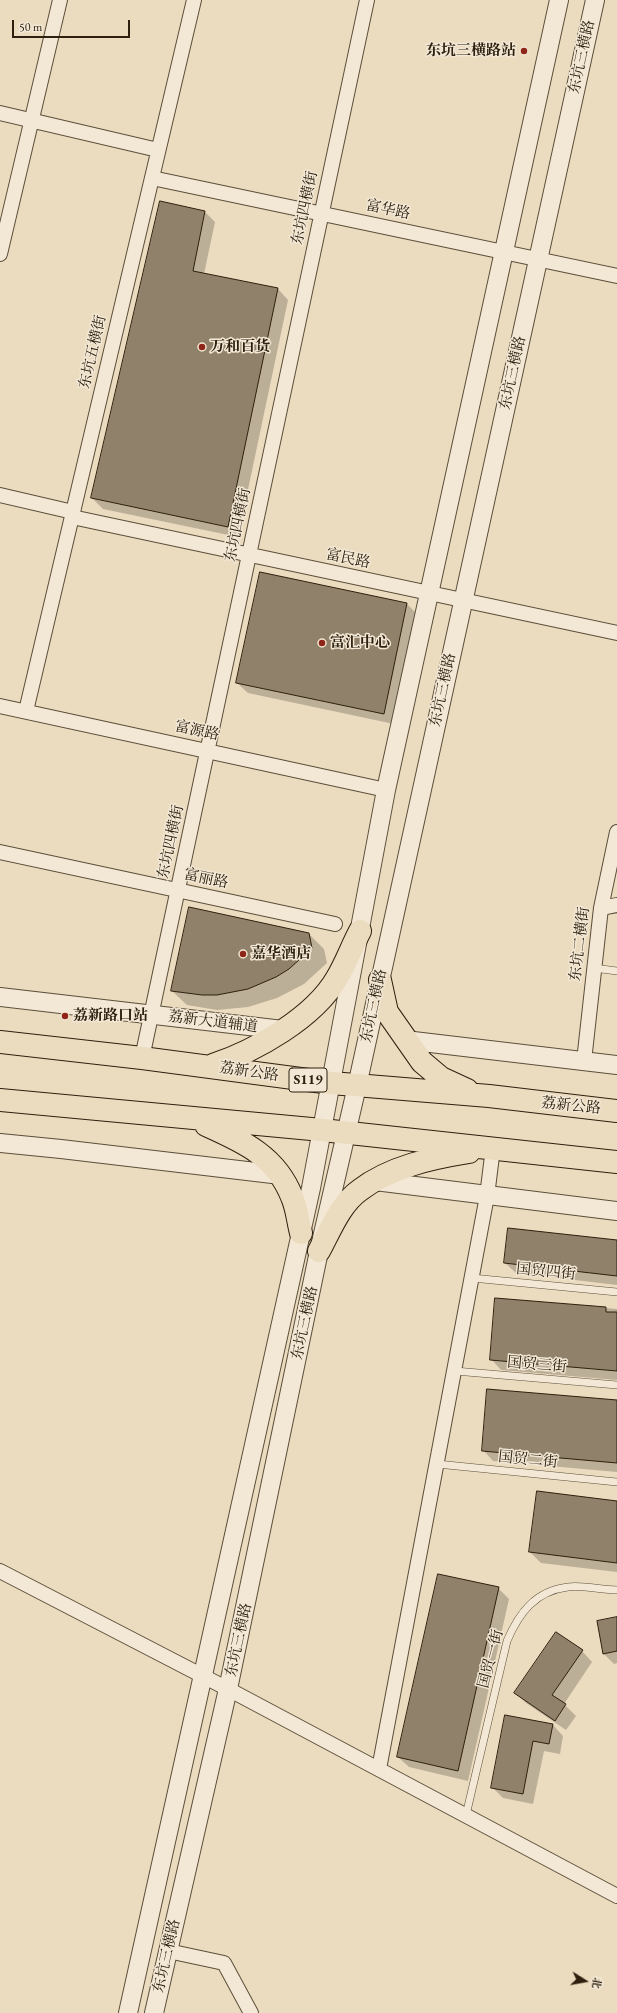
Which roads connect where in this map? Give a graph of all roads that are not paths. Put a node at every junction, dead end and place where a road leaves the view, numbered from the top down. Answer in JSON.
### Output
{"nodes":[{"id":1,"x":60,"y":0,"type":"edge"},
{"id":2,"x":194,"y":0,"type":"edge"},
{"id":3,"x":367,"y":0,"type":"edge"},
{"id":4,"x":559,"y":0,"type":"edge"},
{"id":5,"x":595,"y":0,"type":"edge"},
{"id":6,"x":0,"y":113,"type":"edge"},
{"id":7,"x":32,"y":120,"type":"junction"},
{"id":8,"x":158,"y":150,"type":"junction"},
{"id":9,"x":152,"y":178,"type":"junction"},
{"id":10,"x":322,"y":213,"type":"junction"},
{"id":11,"x":504,"y":252,"type":"junction"},
{"id":12,"x":0,"y":254,"type":"edge"},
{"id":13,"x":538,"y":259,"type":"junction"},
{"id":14,"x":617,"y":276,"type":"edge"},
{"id":15,"x":0,"y":495,"type":"edge"},
{"id":16,"x":72,"y":514,"type":"junction"},
{"id":17,"x":249,"y":555,"type":"junction"},
{"id":18,"x":429,"y":593,"type":"junction"},
{"id":19,"x":463,"y":600,"type":"junction"},
{"id":20,"x":617,"y":633,"type":"edge"},
{"id":21,"x":0,"y":706,"type":"edge"},
{"id":22,"x":26,"y":711,"type":"junction"},
{"id":23,"x":207,"y":751,"type":"junction"},
{"id":24,"x":386,"y":790,"type":"junction"},
{"id":25,"x":617,"y":832,"type":"edge"},
{"id":26,"x":0,"y":852,"type":"edge"},
{"id":27,"x":178,"y":890,"type":"junction"},
{"id":28,"x":617,"y":905,"type":"edge"},
{"id":29,"x":601,"y":908,"type":"junction"},
{"id":30,"x":335,"y":924,"type":"dead end"},
{"id":31,"x":360,"y":931,"type":"junction"},
{"id":32,"x":594,"y":968,"type":"junction"},
{"id":33,"x":617,"y":971,"type":"edge"},
{"id":34,"x":380,"y":980,"type":"junction"},
{"id":35,"x":0,"y":997,"type":"edge"},
{"id":36,"x":152,"y":1015,"type":"junction"},
{"id":37,"x":283,"y":1030,"type":"junction"},
{"id":38,"x":406,"y":1040,"type":"junction"},
{"id":39,"x":0,"y":1042,"type":"edge"},
{"id":40,"x":142,"y":1058,"type":"junction"},
{"id":41,"x":584,"y":1061,"type":"junction"},
{"id":42,"x":617,"y":1065,"type":"edge"},
{"id":43,"x":209,"y":1067,"type":"junction"},
{"id":44,"x":331,"y":1083,"type":"junction"},
{"id":45,"x":357,"y":1086,"type":"junction"},
{"id":46,"x":480,"y":1096,"type":"junction"},
{"id":47,"x":0,"y":1100,"type":"edge"},
{"id":48,"x":617,"y":1111,"type":"edge"},
{"id":49,"x":190,"y":1118,"type":"junction"},
{"id":50,"x":322,"y":1130,"type":"junction"},
{"id":51,"x":345,"y":1132,"type":"junction"},
{"id":52,"x":0,"y":1143,"type":"edge"},
{"id":53,"x":493,"y":1148,"type":"junction"},
{"id":54,"x":617,"y":1162,"type":"edge"},
{"id":55,"x":281,"y":1175,"type":"junction"},
{"id":56,"x":375,"y":1181,"type":"junction"},
{"id":57,"x":487,"y":1196,"type":"junction"},
{"id":58,"x":617,"y":1212,"type":"edge"},
{"id":59,"x":301,"y":1233,"type":"junction"},
{"id":60,"x":319,"y":1251,"type":"junction"},
{"id":61,"x":472,"y":1278,"type":"junction"},
{"id":62,"x":617,"y":1292,"type":"edge"},
{"id":63,"x":455,"y":1371,"type":"junction"},
{"id":64,"x":617,"y":1385,"type":"edge"},
{"id":65,"x":437,"y":1464,"type":"junction"},
{"id":66,"x":617,"y":1482,"type":"edge"},
{"id":67,"x":0,"y":1570,"type":"edge"},
{"id":68,"x":617,"y":1590,"type":"edge"},
{"id":69,"x":202,"y":1676,"type":"junction"},
{"id":70,"x":228,"y":1689,"type":"junction"},
{"id":71,"x":379,"y":1769,"type":"junction"},
{"id":72,"x":466,"y":1815,"type":"junction"},
{"id":73,"x":617,"y":1896,"type":"edge"},
{"id":74,"x":168,"y":1951,"type":"junction"},
{"id":75,"x":128,"y":2013,"type":"edge"},
{"id":76,"x":154,"y":2013,"type":"edge"},
{"id":77,"x":251,"y":2013,"type":"edge"}],
"edges":[{"from":1,"to":7,"type":"street"},
{"from":2,"to":8,"type":"street","name":"东坑五横街"},
{"from":3,"to":10,"type":"street","name":"东坑四横街"},
{"from":4,"to":11,"type":"street","name":"东坑三横路"},
{"from":5,"to":13,"type":"street","name":"东坑三横路"},
{"from":6,"to":7,"type":"street"},
{"from":7,"to":8,"type":"street"},
{"from":7,"to":12,"type":"street"},
{"from":8,"to":9,"type":"street","name":"东坑五横街"},
{"from":9,"to":10,"type":"street","name":"富华路"},
{"from":9,"to":16,"type":"street","name":"东坑五横街"},
{"from":10,"to":11,"type":"street","name":"富华路"},
{"from":10,"to":17,"type":"street","name":"东坑四横街"},
{"from":11,"to":13,"type":"street","name":"富华路"},
{"from":11,"to":18,"type":"street","name":"东坑三横路"},
{"from":13,"to":14,"type":"street","name":"富华路"},
{"from":13,"to":19,"type":"street","name":"东坑三横路"},
{"from":15,"to":16,"type":"street","name":"富民路"},
{"from":16,"to":17,"type":"street","name":"富民路"},
{"from":16,"to":22,"type":"street","name":"东坑五横街"},
{"from":17,"to":18,"type":"street","name":"富民路"},
{"from":17,"to":23,"type":"street","name":"东坑四横街"},
{"from":18,"to":19,"type":"street","name":"富民路"},
{"from":18,"to":24,"type":"street","name":"东坑三横路"},
{"from":19,"to":20,"type":"street","name":"富民路"},
{"from":19,"to":34,"type":"street","name":"东坑三横路"},
{"from":21,"to":22,"type":"street","name":"富源路"},
{"from":22,"to":23,"type":"street","name":"富源路"},
{"from":23,"to":24,"type":"street","name":"富源路"},
{"from":23,"to":27,"type":"street","name":"东坑四横街"},
{"from":24,"to":31,"type":"street","name":"东坑三横路"},
{"from":25,"to":29,"type":"street","name":"东坑二横街"},
{"from":26,"to":27,"type":"street","name":"富丽路"},
{"from":27,"to":30,"type":"street","name":"富丽路"},
{"from":27,"to":36,"type":"street","name":"东坑四横街"},
{"from":28,"to":29,"type":"street"},
{"from":29,"to":32,"type":"street","name":"东坑二横街"},
{"from":31,"to":37,"type":"main road"},
{"from":31,"to":44,"type":"street","name":"东坑三横路"},
{"from":32,"to":33,"type":"lane"},
{"from":32,"to":41,"type":"street","name":"东坑二横街"},
{"from":34,"to":38,"type":"main road"},
{"from":34,"to":45,"type":"street","name":"东坑三横路"},
{"from":35,"to":36,"type":"street","name":"荔新大道辅道"},
{"from":36,"to":37,"type":"street","name":"荔新大道辅道"},
{"from":36,"to":40,"type":"street","name":"东坑四横街"},
{"from":37,"to":43,"type":"main road"},
{"from":38,"to":41,"type":"street"},
{"from":38,"to":46,"type":"main road"},
{"from":39,"to":40,"type":"main road","name":"荔新公路","number":"S119"},
{"from":40,"to":43,"type":"main road","name":"荔新公路","number":"S119"},
{"from":41,"to":42,"type":"street"},
{"from":43,"to":44,"type":"main road","name":"荔新公路","number":"S119"},
{"from":44,"to":45,"type":"main road","name":"荔新公路","number":"S119"},
{"from":44,"to":50,"type":"street","name":"东坑三横路"},
{"from":45,"to":46,"type":"main road","name":"荔新公路","number":"S119"},
{"from":45,"to":51,"type":"street","name":"东坑三横路"},
{"from":46,"to":48,"type":"main road","name":"荔新公路","number":"S119"},
{"from":47,"to":49,"type":"main road"},
{"from":49,"to":50,"type":"main road"},
{"from":49,"to":55,"type":"main road"},
{"from":50,"to":51,"type":"main road"},
{"from":50,"to":59,"type":"street","name":"东坑三横路"},
{"from":51,"to":53,"type":"main road"},
{"from":51,"to":60,"type":"street","name":"东坑三横路"},
{"from":52,"to":55,"type":"street"},
{"from":53,"to":54,"type":"main road"},
{"from":53,"to":56,"type":"main road"},
{"from":53,"to":57,"type":"street"},
{"from":55,"to":59,"type":"main road"},
{"from":56,"to":57,"type":"street"},
{"from":56,"to":60,"type":"main road"},
{"from":57,"to":58,"type":"street"},
{"from":57,"to":61,"type":"street"},
{"from":59,"to":69,"type":"street","name":"东坑三横路"},
{"from":60,"to":70,"type":"street","name":"东坑三横路"},
{"from":61,"to":62,"type":"lane","name":"国贸四街"},
{"from":61,"to":63,"type":"street"},
{"from":63,"to":64,"type":"lane","name":"国贸三街"},
{"from":63,"to":65,"type":"street"},
{"from":65,"to":66,"type":"lane","name":"国贸二街"},
{"from":65,"to":71,"type":"street"},
{"from":67,"to":69,"type":"street"},
{"from":68,"to":72,"type":"lane","name":"国贸一街"},
{"from":69,"to":70,"type":"street"},
{"from":69,"to":75,"type":"street","name":"东坑三横路"},
{"from":70,"to":71,"type":"street"},
{"from":70,"to":74,"type":"street","name":"东坑三横路"},
{"from":71,"to":72,"type":"street"},
{"from":72,"to":73,"type":"street"},
{"from":74,"to":76,"type":"street","name":"东坑三横路"},
{"from":74,"to":77,"type":"street"}]}
